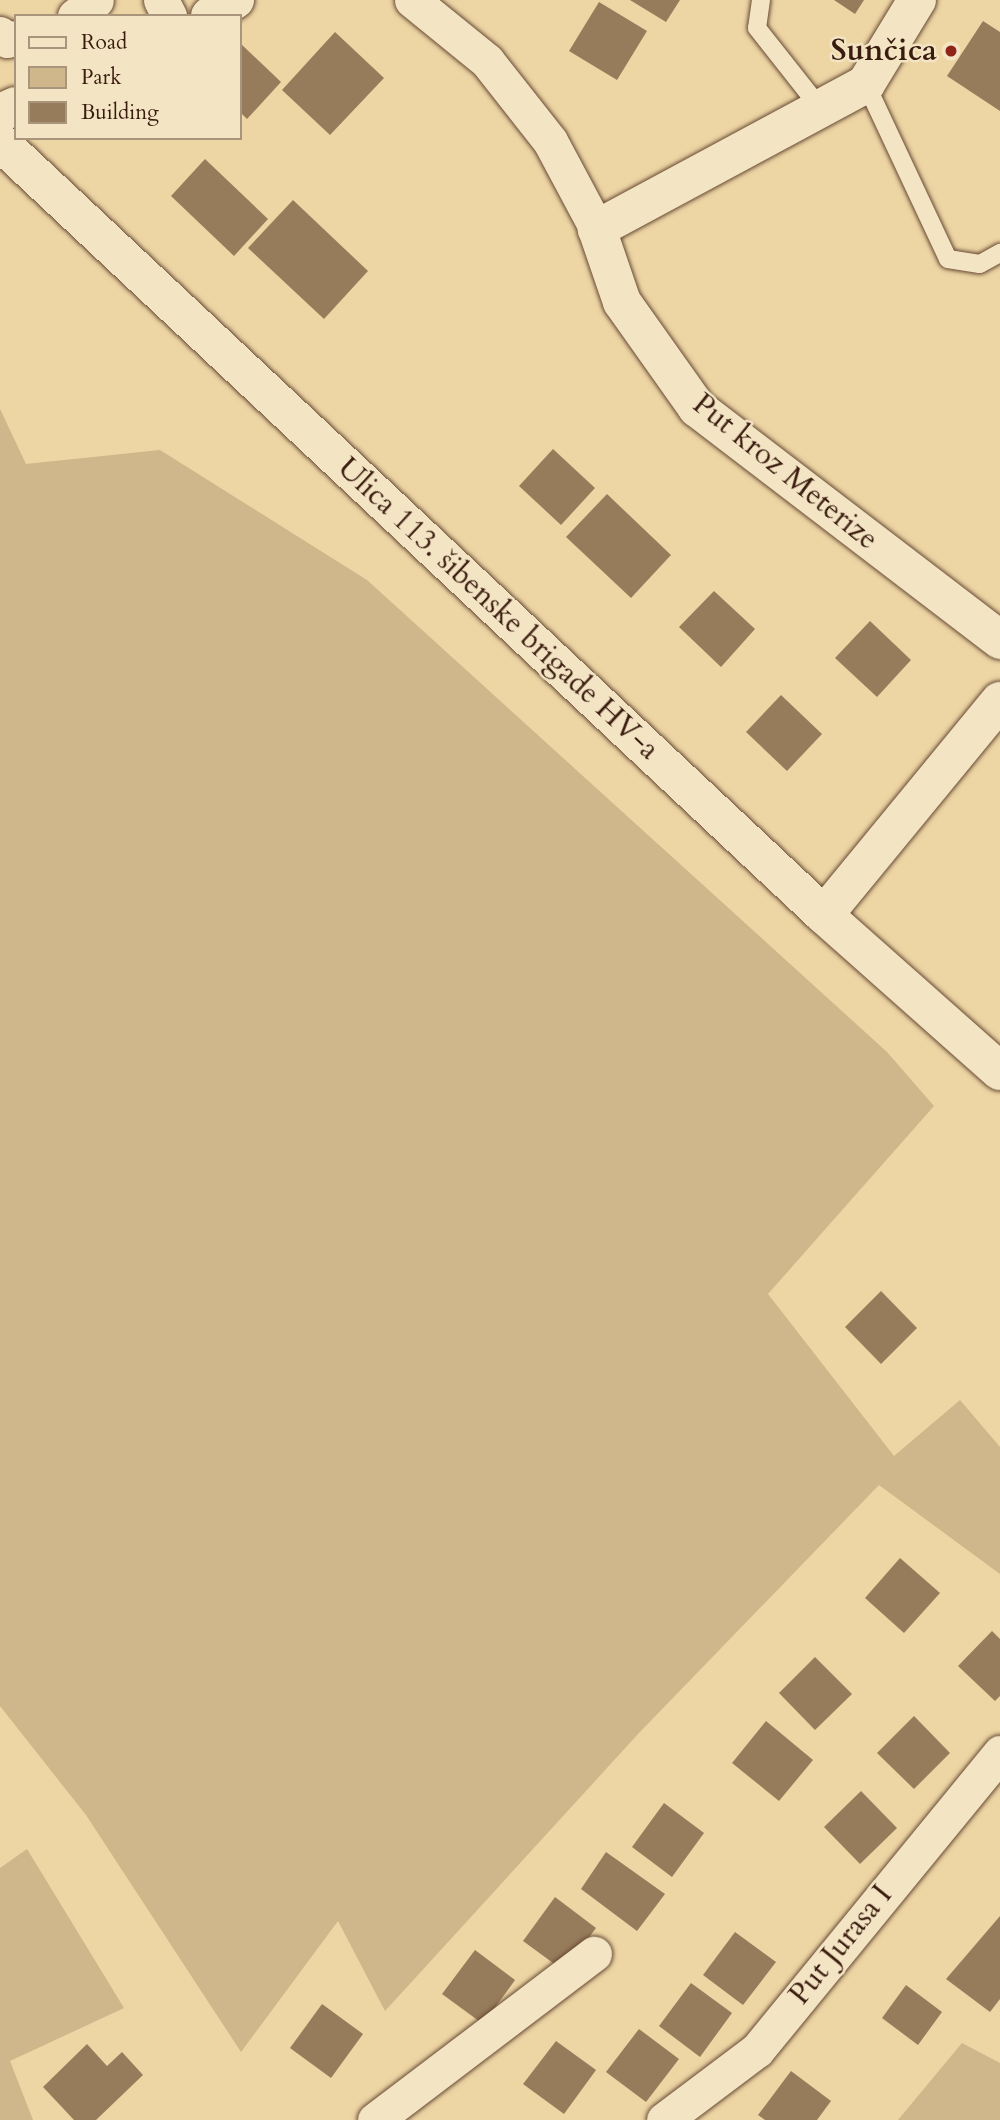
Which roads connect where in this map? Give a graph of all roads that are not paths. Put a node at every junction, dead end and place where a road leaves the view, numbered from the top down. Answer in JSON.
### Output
{"nodes":[{"id":1,"x":96,"y":0,"type":"edge"},
{"id":2,"x":235,"y":0,"type":"edge"},
{"id":3,"x":412,"y":0,"type":"edge"},
{"id":4,"x":761,"y":0,"type":"edge"},
{"id":5,"x":917,"y":0,"type":"edge"},
{"id":6,"x":78,"y":14,"type":"edge"},
{"id":7,"x":213,"y":14,"type":"edge"},
{"id":8,"x":866,"y":84,"type":"junction"},
{"id":9,"x":821,"y":109,"type":"junction"},
{"id":10,"x":0,"y":142,"type":"edge"},
{"id":11,"x":597,"y":229,"type":"junction"},
{"id":12,"x":1000,"y":253,"type":"edge"},
{"id":13,"x":1000,"y":640,"type":"edge"},
{"id":14,"x":1000,"y":701,"type":"edge"},
{"id":15,"x":824,"y":915,"type":"junction"},
{"id":16,"x":1000,"y":1072,"type":"edge"},
{"id":17,"x":1000,"y":1752,"type":"edge"},
{"id":18,"x":594,"y":1954,"type":"dead end"},
{"id":19,"x":375,"y":2120,"type":"edge"},
{"id":20,"x":664,"y":2120,"type":"edge"}],
"edges":[{"from":1,"to":6,"type":"street"},
{"from":2,"to":7,"type":"main road"},
{"from":3,"to":11,"type":"street","name":"Put kroz Meterize"},
{"from":4,"to":9,"type":"lane"},
{"from":5,"to":8,"type":"main road"},
{"from":8,"to":9,"type":"main road"},
{"from":8,"to":12,"type":"lane"},
{"from":9,"to":11,"type":"main road"},
{"from":10,"to":15,"type":"main road","name":"Ulica 113. šibenske brigade HV-a"},
{"from":11,"to":13,"type":"main road","name":"Put kroz Meterize"},
{"from":14,"to":15,"type":"main road"},
{"from":15,"to":16,"type":"main road","name":"Ulica 113. šibenske brigade HV-a"},
{"from":17,"to":20,"type":"street","name":"Put Jurasa I"},
{"from":18,"to":19,"type":"street"}]}
